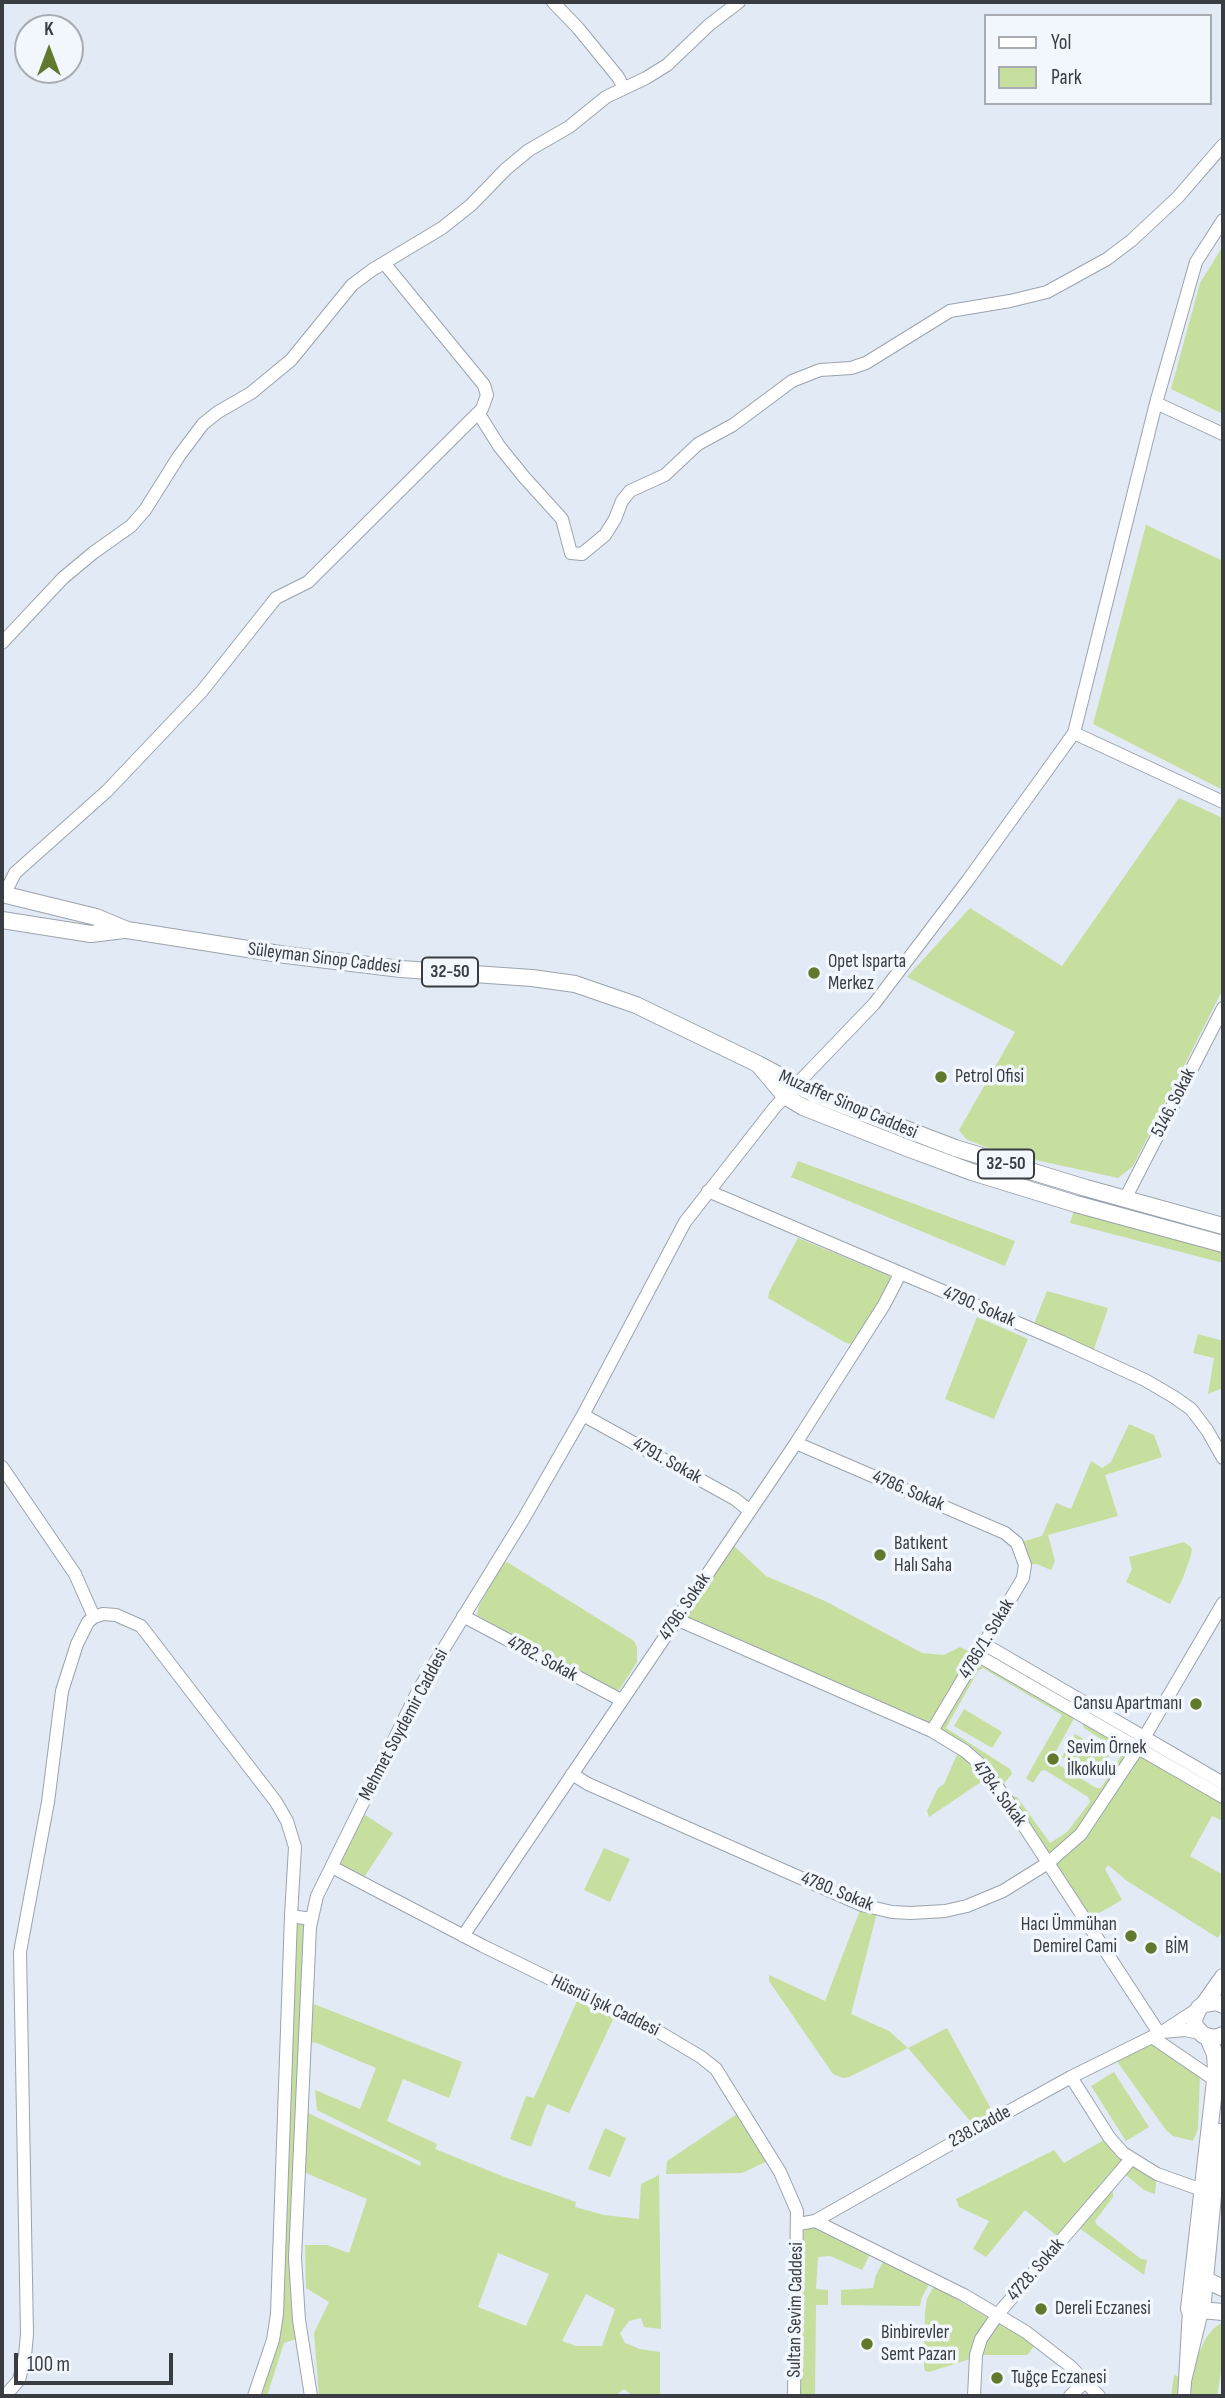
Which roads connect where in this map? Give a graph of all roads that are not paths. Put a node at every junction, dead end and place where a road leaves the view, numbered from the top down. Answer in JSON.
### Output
{"nodes":[{"id":1,"x":553,"y":2,"type":"edge"},
{"id":2,"x":739,"y":2,"type":"edge"},
{"id":3,"x":624,"y":88,"type":"junction"},
{"id":4,"x":1223,"y":145,"type":"edge"},
{"id":5,"x":1223,"y":220,"type":"edge"},
{"id":6,"x":384,"y":263,"type":"junction"},
{"id":7,"x":1156,"y":403,"type":"junction"},
{"id":8,"x":479,"y":414,"type":"junction"},
{"id":9,"x":1223,"y":434,"type":"edge"},
{"id":10,"x":2,"y":643,"type":"edge"},
{"id":11,"x":1073,"y":733,"type":"junction"},
{"id":12,"x":1223,"y":802,"type":"edge"},
{"id":13,"x":3,"y":894,"type":"edge"},
{"id":14,"x":2,"y":920,"type":"edge"},
{"id":15,"x":127,"y":930,"type":"junction"},
{"id":16,"x":1223,"y":1008,"type":"edge"},
{"id":17,"x":758,"y":1064,"type":"joint"},
{"id":18,"x":790,"y":1090,"type":"junction"},
{"id":19,"x":708,"y":1191,"type":"junction"},
{"id":20,"x":1125,"y":1199,"type":"junction"},
{"id":21,"x":1223,"y":1226,"type":"edge"},
{"id":22,"x":1223,"y":1244,"type":"edge"},
{"id":23,"x":900,"y":1274,"type":"junction"},
{"id":24,"x":583,"y":1415,"type":"junction"},
{"id":25,"x":796,"y":1443,"type":"junction"},
{"id":26,"x":1223,"y":1458,"type":"edge"},
{"id":27,"x":2,"y":1467,"type":"edge"},
{"id":28,"x":750,"y":1511,"type":"junction"},
{"id":29,"x":1017,"y":1543,"type":"joint"},
{"id":30,"x":1223,"y":1603,"type":"edge"},
{"id":31,"x":463,"y":1616,"type":"junction"},
{"id":32,"x":94,"y":1617,"type":"junction"},
{"id":33,"x":677,"y":1619,"type":"junction"},
{"id":34,"x":981,"y":1649,"type":"junction"},
{"id":35,"x":621,"y":1700,"type":"junction"},
{"id":36,"x":932,"y":1731,"type":"junction"},
{"id":37,"x":1142,"y":1743,"type":"junction"},
{"id":38,"x":572,"y":1774,"type":"junction"},
{"id":39,"x":1223,"y":1783,"type":"edge"},
{"id":40,"x":1223,"y":1797,"type":"edge"},
{"id":41,"x":1048,"y":1863,"type":"junction"},
{"id":42,"x":332,"y":1867,"type":"junction"},
{"id":43,"x":291,"y":1916,"type":"junction"},
{"id":44,"x":311,"y":1919,"type":"junction"},
{"id":45,"x":463,"y":1936,"type":"junction"},
{"id":46,"x":1223,"y":1977,"type":"edge"},
{"id":47,"x":1202,"y":2006,"type":"junction"},
{"id":48,"x":1223,"y":2006,"type":"edge"},
{"id":49,"x":1158,"y":2034,"type":"junction"},
{"id":50,"x":1211,"y":2035,"type":"edge"},
{"id":51,"x":1071,"y":2077,"type":"junction"},
{"id":52,"x":1215,"y":2080,"type":"junction"},
{"id":53,"x":1223,"y":2098,"type":"edge"},
{"id":54,"x":1131,"y":2159,"type":"junction"},
{"id":55,"x":1202,"y":2190,"type":"junction"},
{"id":56,"x":815,"y":2221,"type":"junction"},
{"id":57,"x":799,"y":2224,"type":"junction"},
{"id":58,"x":1199,"y":2277,"type":"junction"},
{"id":59,"x":1223,"y":2288,"type":"edge"},
{"id":60,"x":1196,"y":2310,"type":"junction"},
{"id":61,"x":1223,"y":2312,"type":"edge"},
{"id":62,"x":999,"y":2314,"type":"junction"},
{"id":63,"x":1085,"y":2382,"type":"junction"},
{"id":64,"x":5,"y":2396,"type":"edge"},
{"id":65,"x":254,"y":2396,"type":"edge"},
{"id":66,"x":312,"y":2396,"type":"edge"},
{"id":67,"x":794,"y":2396,"type":"edge"},
{"id":68,"x":974,"y":2396,"type":"edge"},
{"id":69,"x":1070,"y":2396,"type":"edge"},
{"id":70,"x":1099,"y":2396,"type":"edge"},
{"id":71,"x":1184,"y":2396,"type":"edge"}],
"edges":[{"from":1,"to":3,"type":"street"},
{"from":2,"to":3,"type":"street"},
{"from":3,"to":6,"type":"street"},
{"from":4,"to":8,"type":"street"},
{"from":5,"to":7,"type":"street"},
{"from":6,"to":8,"type":"street"},
{"from":6,"to":10,"type":"street"},
{"from":7,"to":9,"type":"street"},
{"from":7,"to":11,"type":"street"},
{"from":8,"to":13,"type":"street"},
{"from":11,"to":12,"type":"street"},
{"from":11,"to":18,"type":"street","name":"Mehmet Soydemir Caddesi"},
{"from":13,"to":15,"type":"main road","name":"Süleyman Sinop Caddesi","number":"32-50"},
{"from":14,"to":15,"type":"main road","name":"Süleyman Sinop Caddesi","number":"32-50"},
{"from":15,"to":17,"type":"main road","name":"Süleyman Sinop Caddesi","number":"32-50"},
{"from":16,"to":20,"type":"street","name":"5146. Sokak"},
{"from":17,"to":18,"type":"main road","name":"Muzaffer Sinop Caddesi","number":"32-50"},
{"from":18,"to":19,"type":"street","name":"Mehmet Soydemir Caddesi"},
{"from":18,"to":20,"type":"main road","name":"Muzaffer Sinop Caddesi","number":"32-50"},
{"from":18,"to":22,"type":"main road","name":"Muzaffer Sinop Caddesi","number":"32-50"},
{"from":19,"to":23,"type":"street","name":"4790. Sokak"},
{"from":19,"to":24,"type":"street","name":"Mehmet Soydemir Caddesi"},
{"from":20,"to":21,"type":"main road","name":"Muzaffer Sinop Caddesi","number":"32-50"},
{"from":23,"to":25,"type":"street","name":"4796. Sokak"},
{"from":23,"to":26,"type":"street","name":"4790. Sokak"},
{"from":24,"to":28,"type":"street","name":"4791. Sokak"},
{"from":24,"to":31,"type":"street","name":"Mehmet Soydemir Caddesi"},
{"from":25,"to":28,"type":"street","name":"4796. Sokak"},
{"from":25,"to":29,"type":"street","name":"4786. Sokak"},
{"from":27,"to":32,"type":"street"},
{"from":28,"to":33,"type":"street","name":"4796. Sokak"},
{"from":29,"to":34,"type":"street","name":"4786/1. Sokak"},
{"from":30,"to":37,"type":"street"},
{"from":31,"to":35,"type":"street","name":"4782. Sokak"},
{"from":31,"to":42,"type":"street","name":"Mehmet Soydemir Caddesi"},
{"from":32,"to":43,"type":"street"},
{"from":32,"to":64,"type":"street"},
{"from":33,"to":35,"type":"street","name":"4796. Sokak"},
{"from":33,"to":36,"type":"street","name":"4784. Sokak"},
{"from":34,"to":36,"type":"street","name":"4786/1. Sokak"},
{"from":34,"to":37,"type":"street"},
{"from":35,"to":38,"type":"street","name":"4796. Sokak"},
{"from":36,"to":41,"type":"street","name":"4784. Sokak"},
{"from":37,"to":39,"type":"street"},
{"from":37,"to":40,"type":"street"},
{"from":37,"to":41,"type":"street","name":"4780. Sokak"},
{"from":38,"to":41,"type":"street","name":"4780. Sokak"},
{"from":38,"to":45,"type":"street","name":"4796. Sokak"},
{"from":41,"to":49,"type":"street","name":"4784. Sokak"},
{"from":42,"to":44,"type":"street","name":"Mehmet Soydemir Caddesi"},
{"from":42,"to":45,"type":"street","name":"Hüsnü Işık Caddesi"},
{"from":43,"to":44,"type":"street"},
{"from":43,"to":65,"type":"street"},
{"from":44,"to":66,"type":"street","name":"Mehmet Soydemir Caddesi"},
{"from":45,"to":57,"type":"street","name":"Hüsnü Işık Caddesi"},
{"from":46,"to":47,"type":"main road"},
{"from":47,"to":48,"type":"main road"},
{"from":47,"to":49,"type":"street","name":"238.Cadde"},
{"from":47,"to":50,"type":"main road"},
{"from":49,"to":50,"type":"street"},
{"from":49,"to":51,"type":"street","name":"238.Cadde"},
{"from":49,"to":52,"type":"street"},
{"from":50,"to":52,"type":"main road"},
{"from":51,"to":54,"type":"street"},
{"from":51,"to":56,"type":"street","name":"238.Cadde"},
{"from":52,"to":55,"type":"main road"},
{"from":53,"to":58,"type":"main road"},
{"from":54,"to":55,"type":"street"},
{"from":54,"to":62,"type":"street","name":"4728. Sokak"},
{"from":55,"to":58,"type":"main road"},
{"from":56,"to":57,"type":"street","name":"238.Cadde"},
{"from":56,"to":62,"type":"street"},
{"from":57,"to":67,"type":"street","name":"Sultan Sevim Caddesi"},
{"from":58,"to":59,"type":"main road"},
{"from":58,"to":60,"type":"main road"},
{"from":60,"to":61,"type":"main road"},
{"from":60,"to":71,"type":"street"},
{"from":62,"to":63,"type":"street"},
{"from":62,"to":68,"type":"street","name":"4728. Sokak"},
{"from":63,"to":69,"type":"street"},
{"from":63,"to":70,"type":"street"}]}
